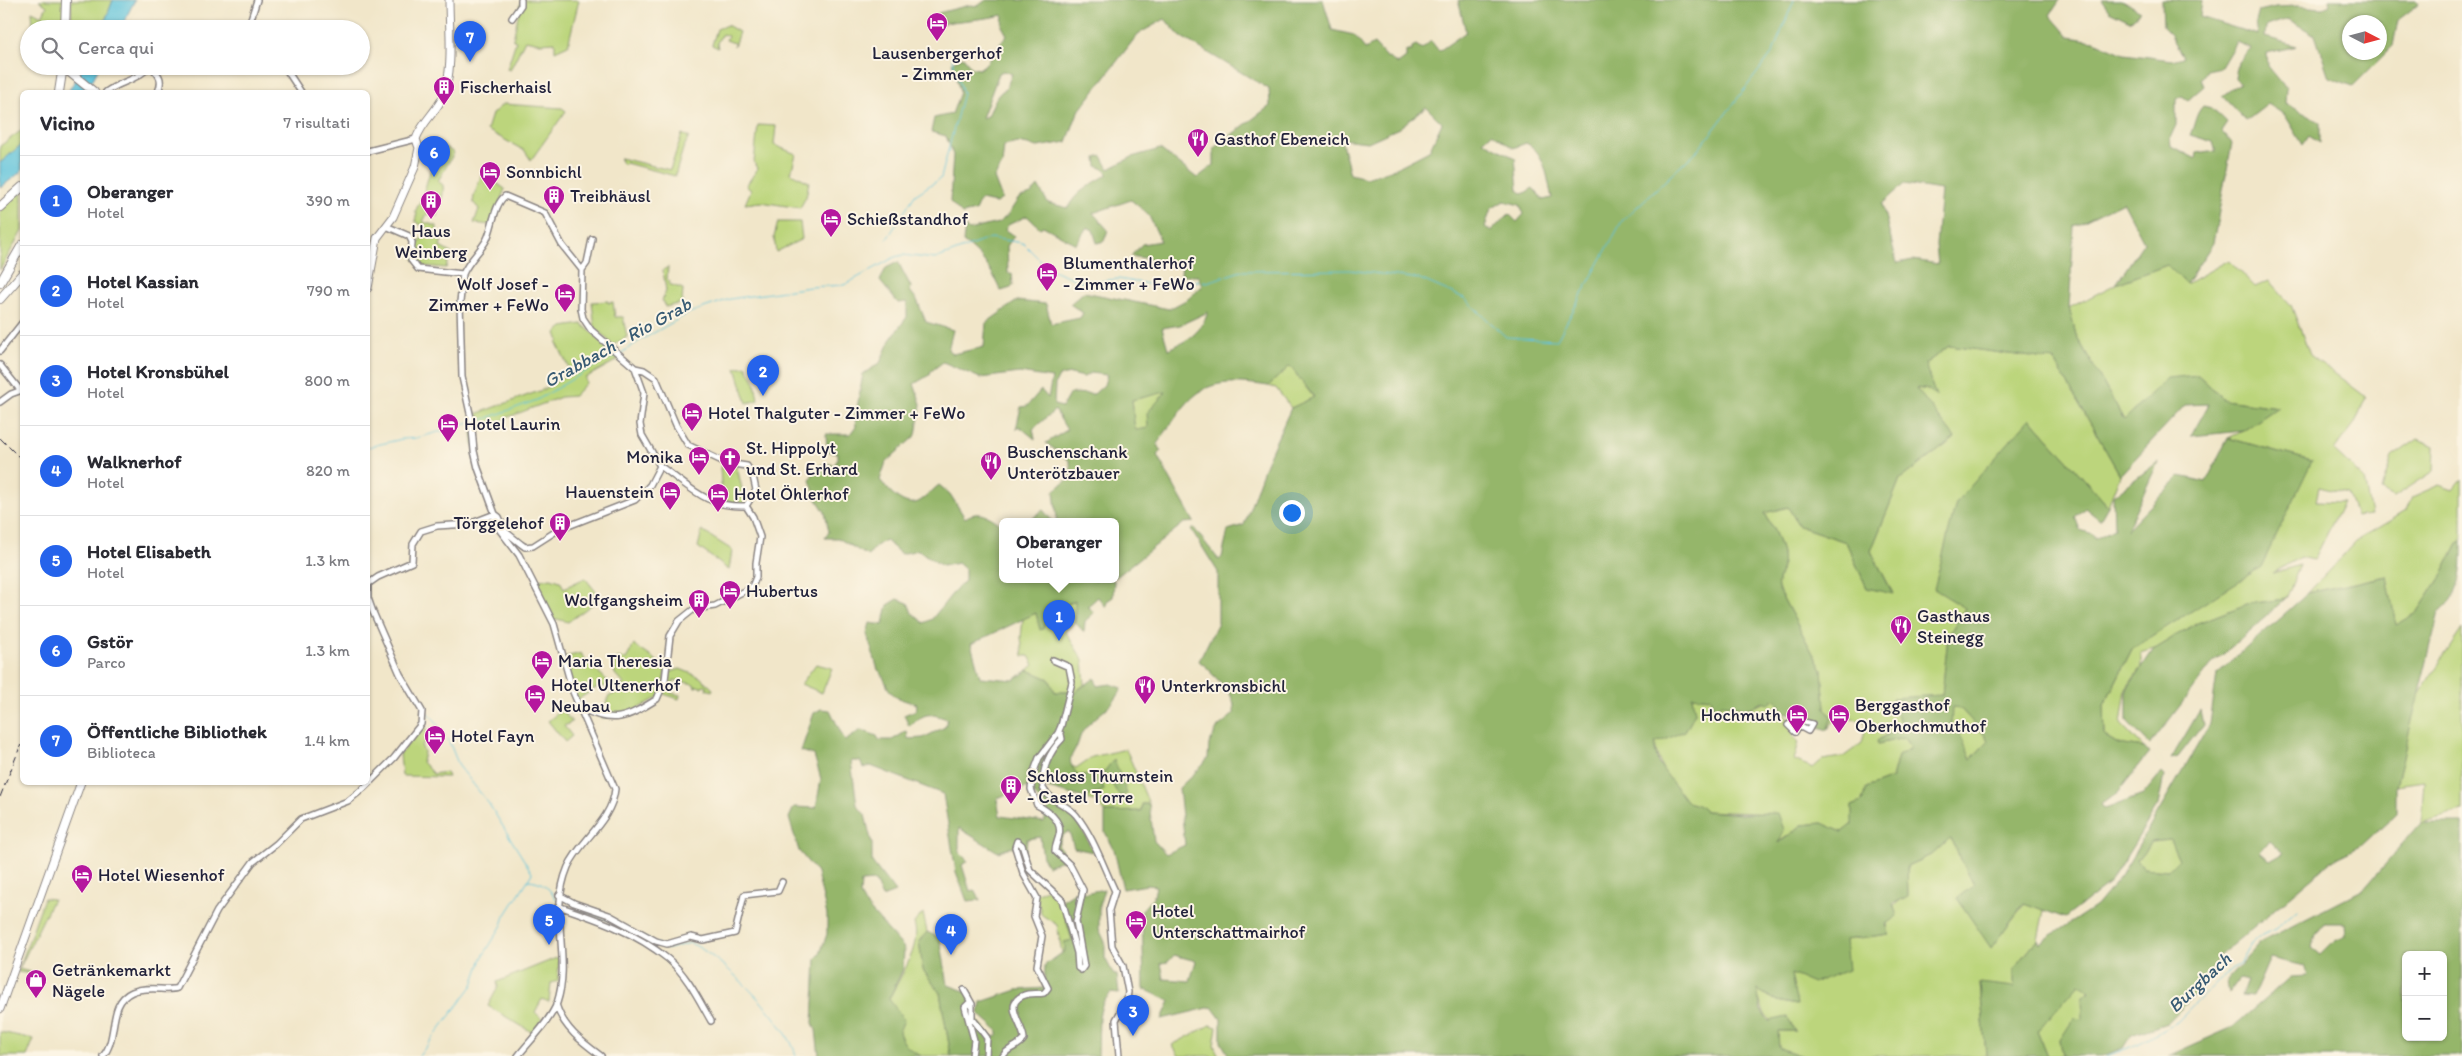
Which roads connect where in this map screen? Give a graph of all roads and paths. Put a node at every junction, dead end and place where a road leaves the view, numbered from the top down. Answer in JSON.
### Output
{"nodes":[{"id":1,"x":66,"y":0,"type":"edge"},
{"id":2,"x":257,"y":0,"type":"edge"},
{"id":3,"x":449,"y":0,"type":"edge"},
{"id":4,"x":522,"y":0,"type":"edge"},
{"id":5,"x":512,"y":18,"type":"dead end"},
{"id":6,"x":67,"y":20,"type":"edge"},
{"id":7,"x":251,"y":20,"type":"edge"},
{"id":8,"x":66,"y":75,"type":"edge"},
{"id":9,"x":73,"y":75,"type":"edge"},
{"id":10,"x":141,"y":75,"type":"edge"},
{"id":11,"x":158,"y":75,"type":"edge"},
{"id":12,"x":290,"y":75,"type":"edge"},
{"id":13,"x":61,"y":90,"type":"edge"},
{"id":14,"x":92,"y":90,"type":"edge"},
{"id":15,"x":109,"y":90,"type":"edge"},
{"id":16,"x":159,"y":90,"type":"edge"},
{"id":17,"x":300,"y":90,"type":"edge"},
{"id":18,"x":416,"y":139,"type":"junction"},
{"id":19,"x":370,"y":150,"type":"edge"},
{"id":20,"x":20,"y":189,"type":"edge"},
{"id":21,"x":0,"y":207,"type":"edge"},
{"id":22,"x":386,"y":226,"type":"junction"},
{"id":23,"x":592,"y":239,"type":"dead end"},
{"id":24,"x":20,"y":249,"type":"edge"},
{"id":25,"x":20,"y":258,"type":"edge"},
{"id":26,"x":13,"y":261,"type":"junction"},
{"id":27,"x":582,"y":270,"type":"junction"},
{"id":28,"x":463,"y":274,"type":"junction"},
{"id":29,"x":370,"y":275,"type":"edge"},
{"id":30,"x":20,"y":276,"type":"edge"},
{"id":31,"x":0,"y":277,"type":"edge"},
{"id":32,"x":0,"y":283,"type":"edge"},
{"id":33,"x":0,"y":290,"type":"edge"},
{"id":34,"x":0,"y":299,"type":"edge"},
{"id":35,"x":20,"y":326,"type":"edge"},
{"id":36,"x":0,"y":351,"type":"edge"},
{"id":37,"x":0,"y":365,"type":"edge"},
{"id":38,"x":634,"y":368,"type":"junction"},
{"id":39,"x":20,"y":388,"type":"edge"},
{"id":40,"x":20,"y":391,"type":"edge"},
{"id":41,"x":0,"y":402,"type":"edge"},
{"id":42,"x":660,"y":466,"type":"junction"},
{"id":43,"x":746,"y":506,"type":"junction"},
{"id":44,"x":495,"y":514,"type":"junction"},
{"id":45,"x":370,"y":582,"type":"edge"},
{"id":46,"x":370,"y":604,"type":"edge"},
{"id":47,"x":1053,"y":660,"type":"dead end"},
{"id":48,"x":580,"y":708,"type":"junction"},
{"id":49,"x":1058,"y":732,"type":"junction"},
{"id":50,"x":1795,"y":732,"type":"joint"},
{"id":51,"x":370,"y":782,"type":"edge"},
{"id":52,"x":80,"y":785,"type":"edge"},
{"id":53,"x":367,"y":785,"type":"edge"},
{"id":54,"x":782,"y":882,"type":"dead end"},
{"id":55,"x":559,"y":895,"type":"junction"},
{"id":56,"x":558,"y":906,"type":"junction"},
{"id":57,"x":964,"y":990,"type":"dead end"},
{"id":58,"x":556,"y":1004,"type":"junction"},
{"id":59,"x":972,"y":1004,"type":"junction"},
{"id":60,"x":0,"y":1009,"type":"edge"},
{"id":61,"x":711,"y":1021,"type":"dead end"},
{"id":62,"x":103,"y":1056,"type":"edge"},
{"id":63,"x":518,"y":1056,"type":"edge"},
{"id":64,"x":601,"y":1056,"type":"edge"},
{"id":65,"x":972,"y":1056,"type":"edge"},
{"id":66,"x":986,"y":1056,"type":"edge"},
{"id":67,"x":1003,"y":1056,"type":"edge"},
{"id":68,"x":1118,"y":1056,"type":"edge"}],
"edges":[{"from":1,"to":6,"type":"main road"},
{"from":2,"to":7,"type":"street"},
{"from":3,"to":18,"type":"main road"},
{"from":4,"to":5,"type":"street"},
{"from":8,"to":13,"type":"main road"},
{"from":9,"to":14,"type":"main road"},
{"from":10,"to":15,"type":"street"},
{"from":11,"to":16,"type":"street"},
{"from":12,"to":17,"type":"street"},
{"from":18,"to":19,"type":"street"},
{"from":18,"to":22,"type":"main road"},
{"from":20,"to":21,"type":"main road"},
{"from":22,"to":28,"type":"street"},
{"from":22,"to":29,"type":"main road"},
{"from":23,"to":27,"type":"street"},
{"from":24,"to":26,"type":"main road"},
{"from":25,"to":33,"type":"main road"},
{"from":26,"to":31,"type":"main road"},
{"from":26,"to":32,"type":"main road"},
{"from":27,"to":28,"type":"street"},
{"from":27,"to":38,"type":"street"},
{"from":28,"to":44,"type":"street"},
{"from":30,"to":34,"type":"main road"},
{"from":35,"to":36,"type":"street"},
{"from":37,"to":39,"type":"street"},
{"from":38,"to":42,"type":"street"},
{"from":38,"to":43,"type":"street"},
{"from":40,"to":41,"type":"street"},
{"from":42,"to":43,"type":"street"},
{"from":42,"to":44,"type":"street"},
{"from":43,"to":48,"type":"street"},
{"from":44,"to":45,"type":"street"},
{"from":44,"to":48,"type":"street"},
{"from":46,"to":51,"type":"street"},
{"from":47,"to":49,"type":"street"},
{"from":48,"to":55,"type":"street"},
{"from":49,"to":67,"type":"street"},
{"from":49,"to":68,"type":"street"},
{"from":50,"to":50,"type":"street"},
{"from":52,"to":60,"type":"main road"},
{"from":53,"to":62,"type":"street"},
{"from":54,"to":55,"type":"street"},
{"from":55,"to":56,"type":"street"},
{"from":56,"to":58,"type":"street"},
{"from":56,"to":61,"type":"street"},
{"from":57,"to":59,"type":"street"},
{"from":58,"to":63,"type":"street"},
{"from":58,"to":64,"type":"street"},
{"from":59,"to":65,"type":"street"},
{"from":59,"to":66,"type":"street"}]}
